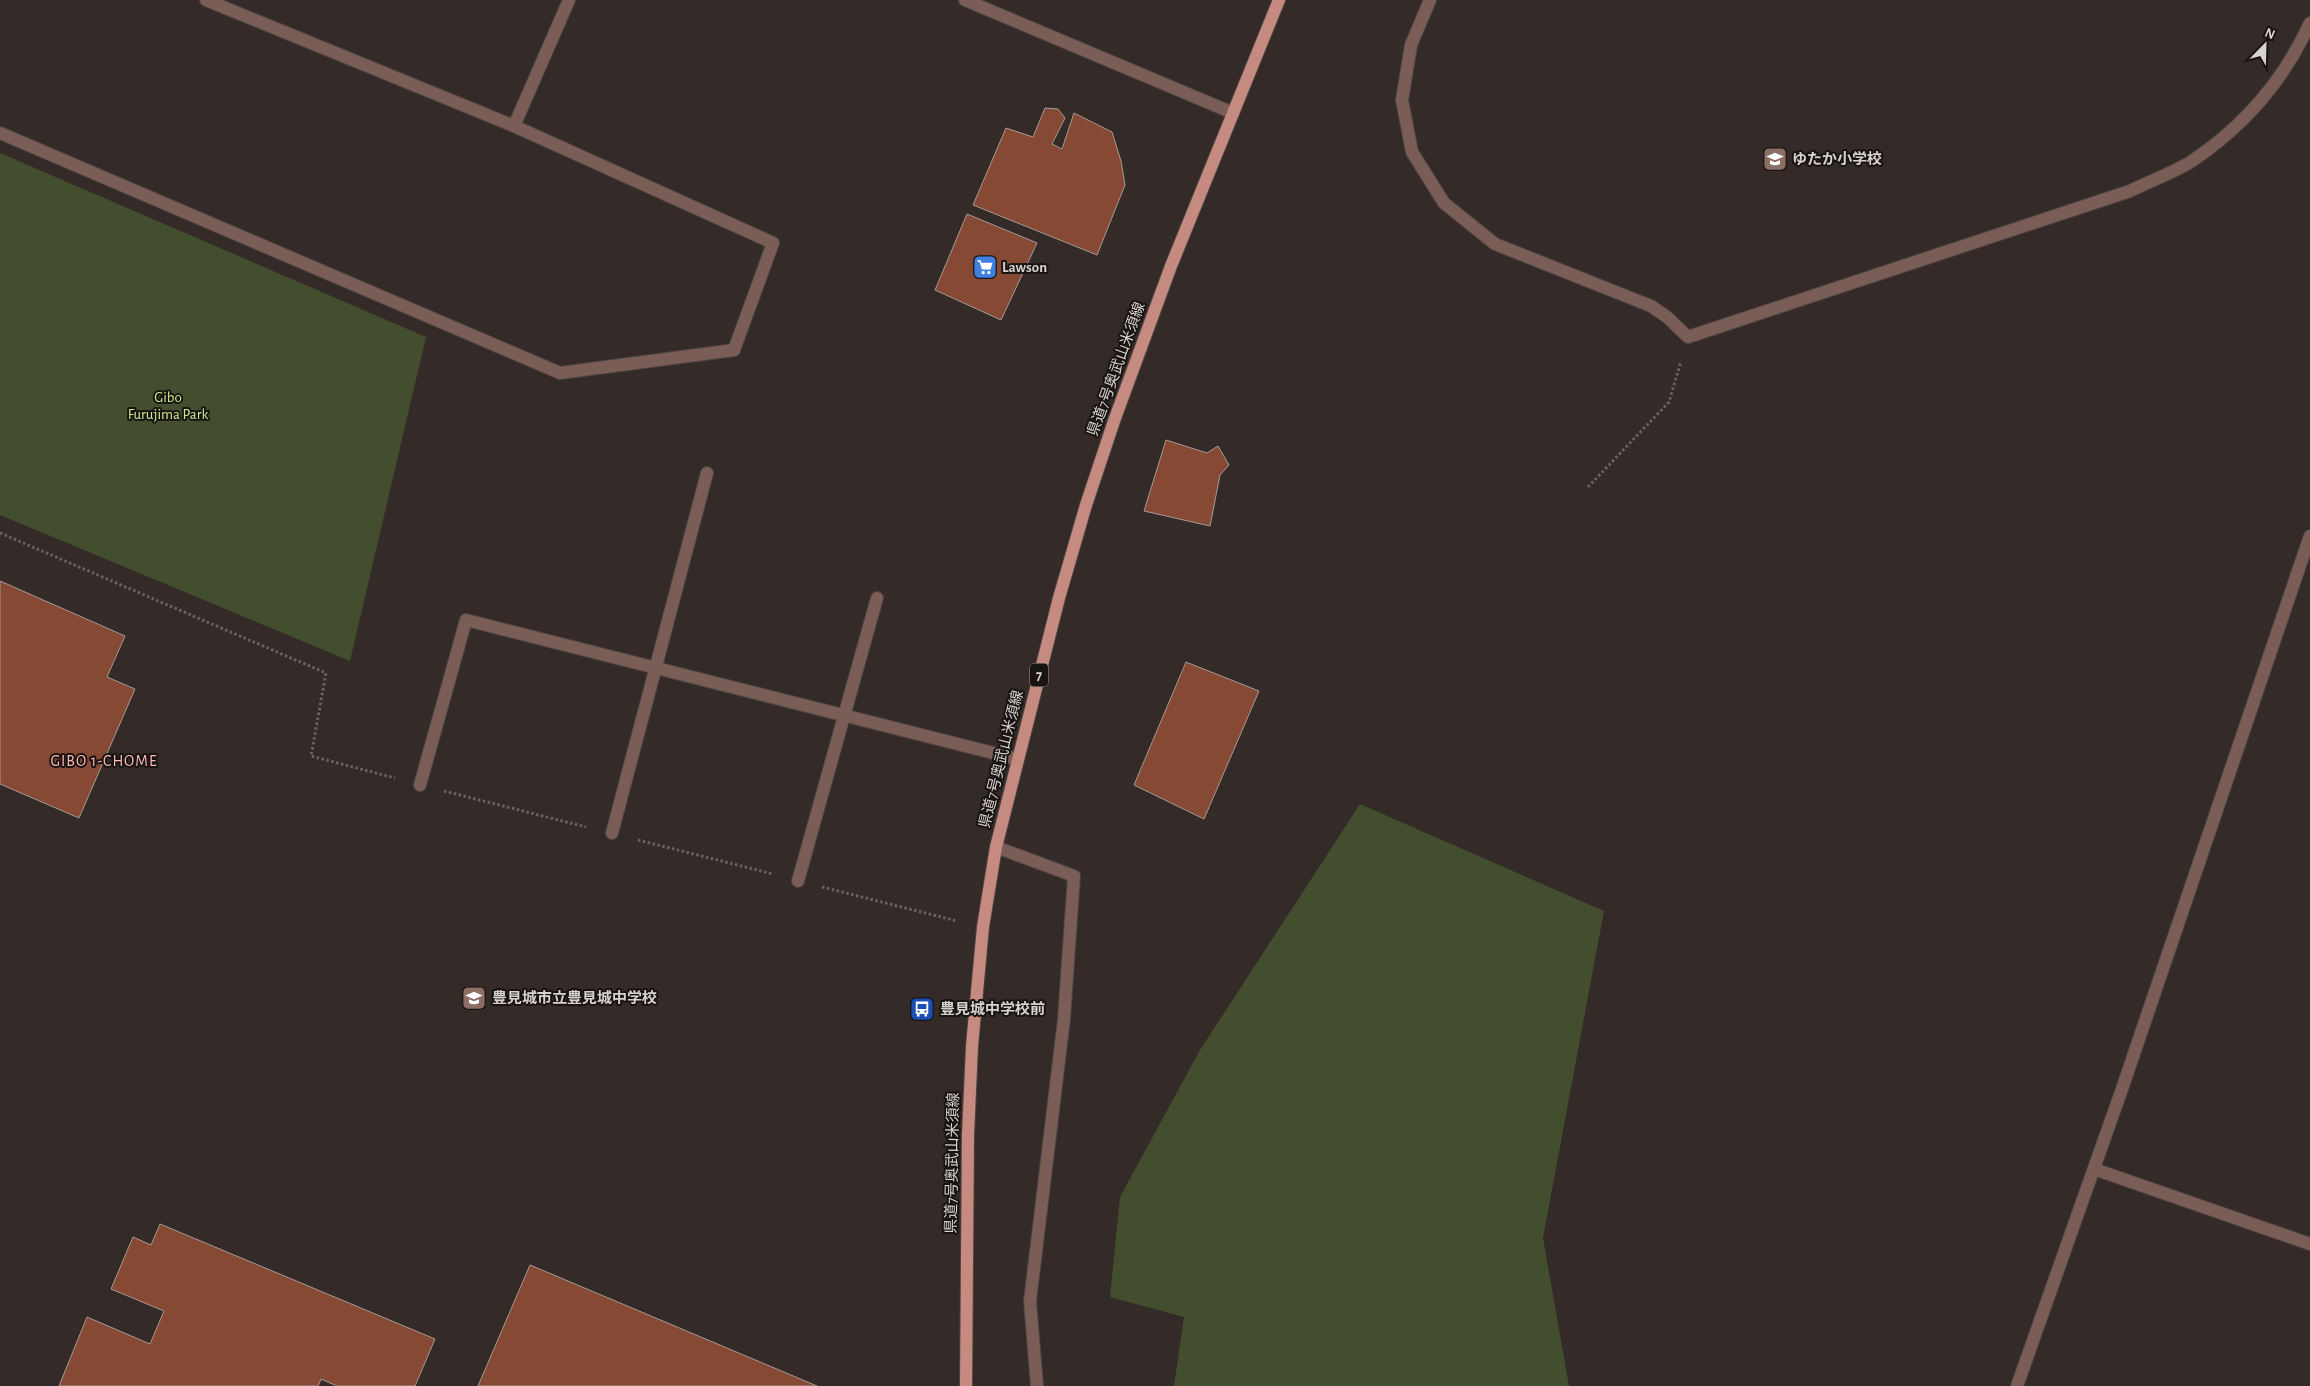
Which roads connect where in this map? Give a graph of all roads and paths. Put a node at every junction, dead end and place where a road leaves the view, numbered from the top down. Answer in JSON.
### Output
{"nodes":[{"id":1,"x":206,"y":0,"type":"edge"},
{"id":2,"x":570,"y":0,"type":"edge"},
{"id":3,"x":965,"y":0,"type":"edge"},
{"id":4,"x":1279,"y":0,"type":"edge"},
{"id":5,"x":1430,"y":0,"type":"edge"},
{"id":6,"x":2310,"y":23,"type":"edge"},
{"id":7,"x":1233,"y":113,"type":"junction"},
{"id":8,"x":514,"y":126,"type":"junction"},
{"id":9,"x":0,"y":133,"type":"edge"},
{"id":10,"x":1688,"y":337,"type":"junction"},
{"id":11,"x":706,"y":473,"type":"dead end"},
{"id":12,"x":1588,"y":487,"type":"dead end"},
{"id":13,"x":0,"y":533,"type":"edge"},
{"id":14,"x":2310,"y":536,"type":"edge"},
{"id":15,"x":877,"y":598,"type":"dead end"},
{"id":16,"x":656,"y":668,"type":"junction"},
{"id":17,"x":843,"y":716,"type":"junction"},
{"id":18,"x":1017,"y":759,"type":"junction"},
{"id":19,"x":420,"y":785,"type":"junction"},
{"id":20,"x":612,"y":833,"type":"junction"},
{"id":21,"x":996,"y":847,"type":"junction"},
{"id":22,"x":798,"y":880,"type":"junction"},
{"id":23,"x":983,"y":927,"type":"junction"},
{"id":24,"x":2094,"y":1169,"type":"junction"},
{"id":25,"x":2310,"y":1244,"type":"edge"},
{"id":26,"x":966,"y":1386,"type":"edge"},
{"id":27,"x":1037,"y":1386,"type":"edge"},
{"id":28,"x":2017,"y":1386,"type":"edge"}],
"edges":[{"from":1,"to":8,"type":"street"},
{"from":2,"to":8,"type":"street"},
{"from":3,"to":7,"type":"street"},
{"from":4,"to":7,"type":"main road","name":"県道7号奥武山米須線","number":"7"},
{"from":5,"to":10,"type":"street"},
{"from":6,"to":10,"type":"street"},
{"from":7,"to":18,"type":"main road","name":"県道7号奥武山米須線","number":"7"},
{"from":8,"to":9,"type":"street"},
{"from":10,"to":12,"type":"path"},
{"from":11,"to":16,"type":"street"},
{"from":13,"to":19,"type":"path"},
{"from":14,"to":24,"type":"street"},
{"from":15,"to":17,"type":"street"},
{"from":16,"to":17,"type":"street"},
{"from":16,"to":19,"type":"street"},
{"from":16,"to":20,"type":"street"},
{"from":17,"to":18,"type":"street"},
{"from":17,"to":22,"type":"street"},
{"from":18,"to":21,"type":"main road","name":"県道7号奥武山米須線","number":"7"},
{"from":19,"to":20,"type":"path"},
{"from":20,"to":22,"type":"path"},
{"from":21,"to":23,"type":"main road","name":"県道7号奥武山米須線","number":"7"},
{"from":21,"to":27,"type":"street"},
{"from":22,"to":23,"type":"path"},
{"from":23,"to":26,"type":"main road","name":"県道7号奥武山米須線","number":"7"},
{"from":24,"to":25,"type":"street"},
{"from":24,"to":28,"type":"street"}]}
